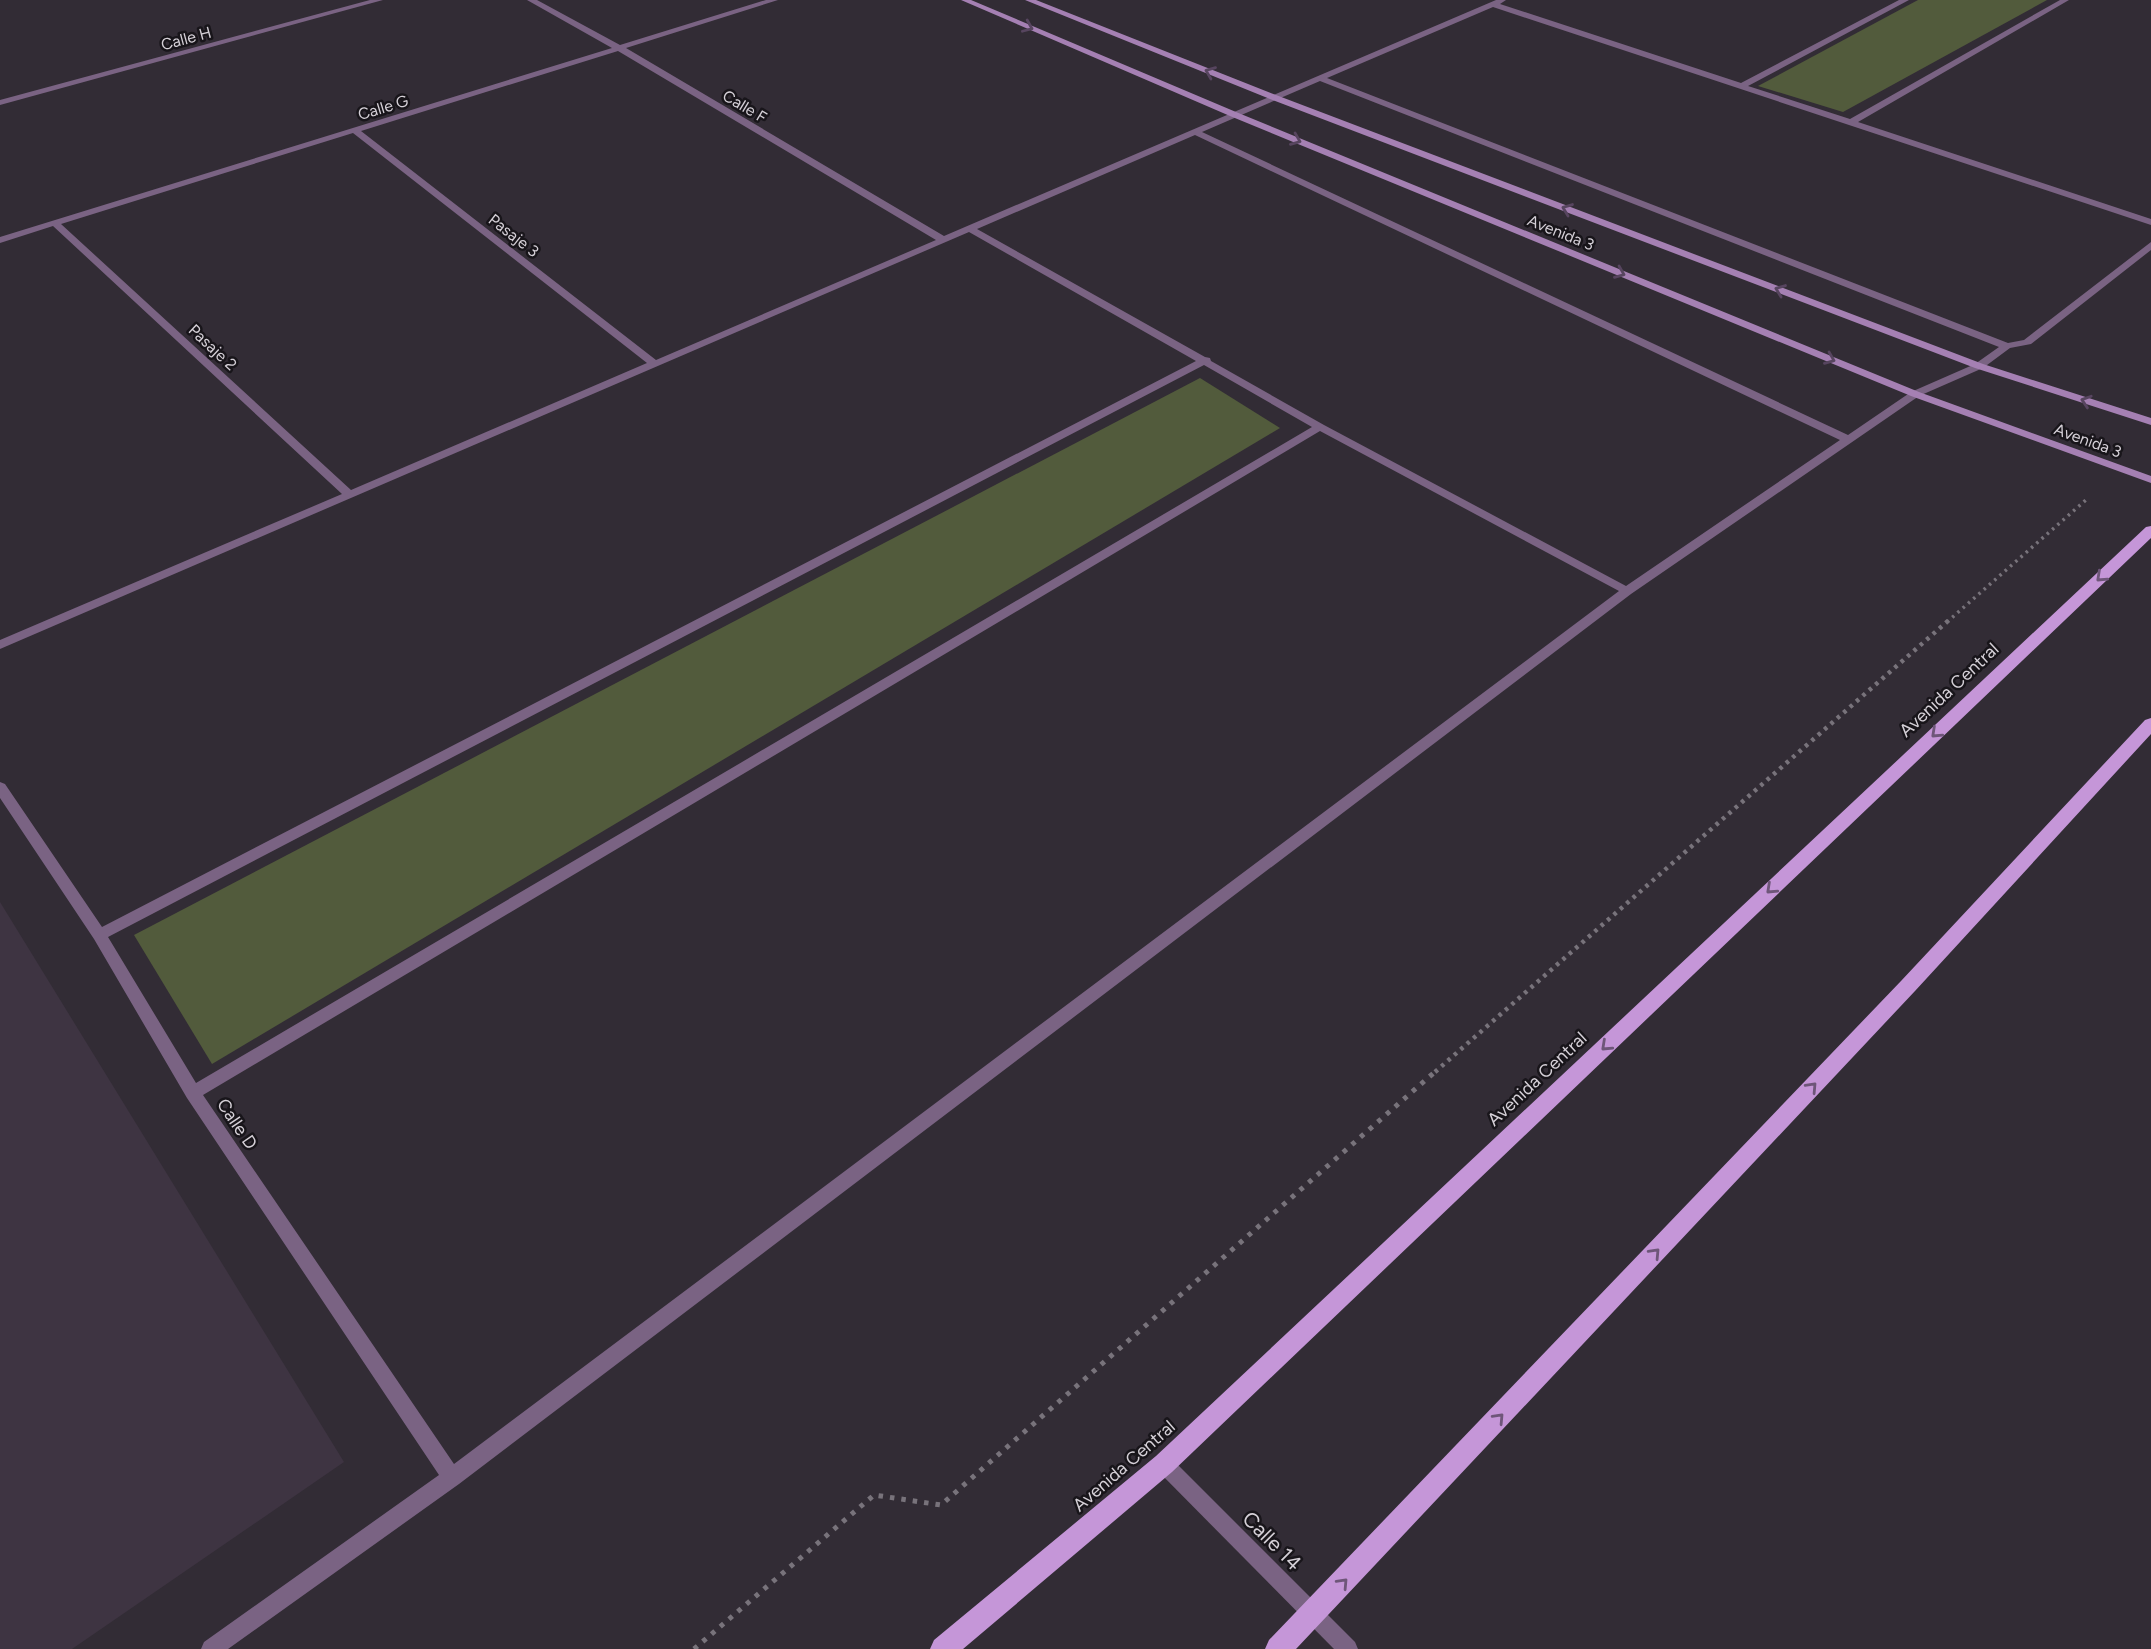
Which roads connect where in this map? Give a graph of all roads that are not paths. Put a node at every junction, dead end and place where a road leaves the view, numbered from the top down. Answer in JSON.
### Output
{"nodes":[{"id":1,"x":379,"y":0,"type":"edge"},
{"id":2,"x":531,"y":0,"type":"edge"},
{"id":3,"x":774,"y":0,"type":"edge"},
{"id":4,"x":965,"y":0,"type":"edge"},
{"id":5,"x":1029,"y":0,"type":"edge"},
{"id":6,"x":1905,"y":0,"type":"edge"},
{"id":7,"x":2065,"y":0,"type":"edge"},
{"id":8,"x":1498,"y":2,"type":"edge"},
{"id":9,"x":621,"y":49,"type":"junction"},
{"id":10,"x":1319,"y":78,"type":"junction"},
{"id":11,"x":1742,"y":86,"type":"junction"},
{"id":12,"x":1273,"y":97,"type":"junction"},
{"id":13,"x":0,"y":103,"type":"edge"},
{"id":14,"x":1233,"y":114,"type":"junction"},
{"id":15,"x":1850,"y":123,"type":"junction"},
{"id":16,"x":354,"y":130,"type":"junction"},
{"id":17,"x":1194,"y":131,"type":"junction"},
{"id":18,"x":2151,"y":222,"type":"edge"},
{"id":19,"x":55,"y":223,"type":"junction"},
{"id":20,"x":969,"y":228,"type":"junction"},
{"id":21,"x":0,"y":240,"type":"edge"},
{"id":22,"x":943,"y":240,"type":"junction"},
{"id":23,"x":2151,"y":245,"type":"edge"},
{"id":24,"x":2007,"y":346,"type":"junction"},
{"id":25,"x":1206,"y":360,"type":"junction"},
{"id":26,"x":654,"y":364,"type":"junction"},
{"id":27,"x":1979,"y":366,"type":"junction"},
{"id":28,"x":1915,"y":394,"type":"junction"},
{"id":29,"x":2151,"y":422,"type":"edge"},
{"id":30,"x":1320,"y":427,"type":"junction"},
{"id":31,"x":1849,"y":440,"type":"junction"},
{"id":32,"x":2151,"y":480,"type":"edge"},
{"id":33,"x":350,"y":495,"type":"junction"},
{"id":34,"x":2151,"y":530,"type":"edge"},
{"id":35,"x":1627,"y":591,"type":"junction"},
{"id":36,"x":0,"y":645,"type":"edge"},
{"id":37,"x":2151,"y":724,"type":"edge"},
{"id":38,"x":0,"y":787,"type":"edge"},
{"id":39,"x":99,"y":935,"type":"junction"},
{"id":40,"x":193,"y":1093,"type":"junction"},
{"id":41,"x":1164,"y":1464,"type":"junction"},
{"id":42,"x":452,"y":1477,"type":"junction"},
{"id":43,"x":1313,"y":1614,"type":"junction"},
{"id":44,"x":211,"y":1649,"type":"edge"},
{"id":45,"x":943,"y":1649,"type":"edge"},
{"id":46,"x":1278,"y":1649,"type":"edge"},
{"id":47,"x":1348,"y":1649,"type":"edge"}],
"edges":[{"from":1,"to":13,"type":"street","name":"Calle H"},
{"from":2,"to":9,"type":"street","name":"Calle F"},
{"from":3,"to":9,"type":"street","name":"Calle G"},
{"from":4,"to":14,"type":"main road","name":"Avenida 3","one_way":true},
{"from":12,"to":5,"type":"main road","name":"Avenida 3","one_way":true},
{"from":6,"to":11,"type":"street"},
{"from":7,"to":15,"type":"street"},
{"from":8,"to":10,"type":"street"},
{"from":8,"to":11,"type":"street"},
{"from":9,"to":16,"type":"street","name":"Calle G"},
{"from":9,"to":22,"type":"street","name":"Calle F"},
{"from":10,"to":12,"type":"street"},
{"from":10,"to":24,"type":"street"},
{"from":11,"to":15,"type":"street"},
{"from":12,"to":14,"type":"street"},
{"from":27,"to":12,"type":"main road","name":"Avenida 3","one_way":true},
{"from":14,"to":17,"type":"street"},
{"from":14,"to":28,"type":"main road","name":"Avenida 3","one_way":true},
{"from":15,"to":18,"type":"street"},
{"from":16,"to":19,"type":"street","name":"Calle G"},
{"from":16,"to":26,"type":"street","name":"Pasaje 3"},
{"from":17,"to":20,"type":"street"},
{"from":17,"to":31,"type":"street"},
{"from":19,"to":21,"type":"street","name":"Calle G"},
{"from":19,"to":33,"type":"street","name":"Pasaje 2"},
{"from":20,"to":22,"type":"street"},
{"from":20,"to":25,"type":"street"},
{"from":22,"to":26,"type":"street"},
{"from":23,"to":24,"type":"street"},
{"from":24,"to":27,"type":"street"},
{"from":25,"to":30,"type":"street"},
{"from":25,"to":39,"type":"street"},
{"from":26,"to":33,"type":"street"},
{"from":27,"to":28,"type":"street"},
{"from":29,"to":27,"type":"main road","name":"Avenida 3","one_way":true},
{"from":28,"to":31,"type":"street"},
{"from":28,"to":32,"type":"main road","name":"Avenida 3"},
{"from":30,"to":35,"type":"street"},
{"from":30,"to":40,"type":"street"},
{"from":31,"to":35,"type":"street"},
{"from":33,"to":36,"type":"street"},
{"from":34,"to":41,"type":"main road","name":"Avenida Central","one_way":true},
{"from":35,"to":42,"type":"street"},
{"from":43,"to":37,"type":"main road","one_way":true},
{"from":38,"to":39,"type":"street","name":"Calle D"},
{"from":39,"to":40,"type":"street","name":"Calle D"},
{"from":40,"to":42,"type":"street","name":"Calle D"},
{"from":41,"to":43,"type":"street","name":"Calle 14"},
{"from":41,"to":45,"type":"main road","name":"Avenida Central"},
{"from":42,"to":44,"type":"street"},
{"from":43,"to":46,"type":"main road"},
{"from":43,"to":47,"type":"street","name":"Calle 14"}]}
